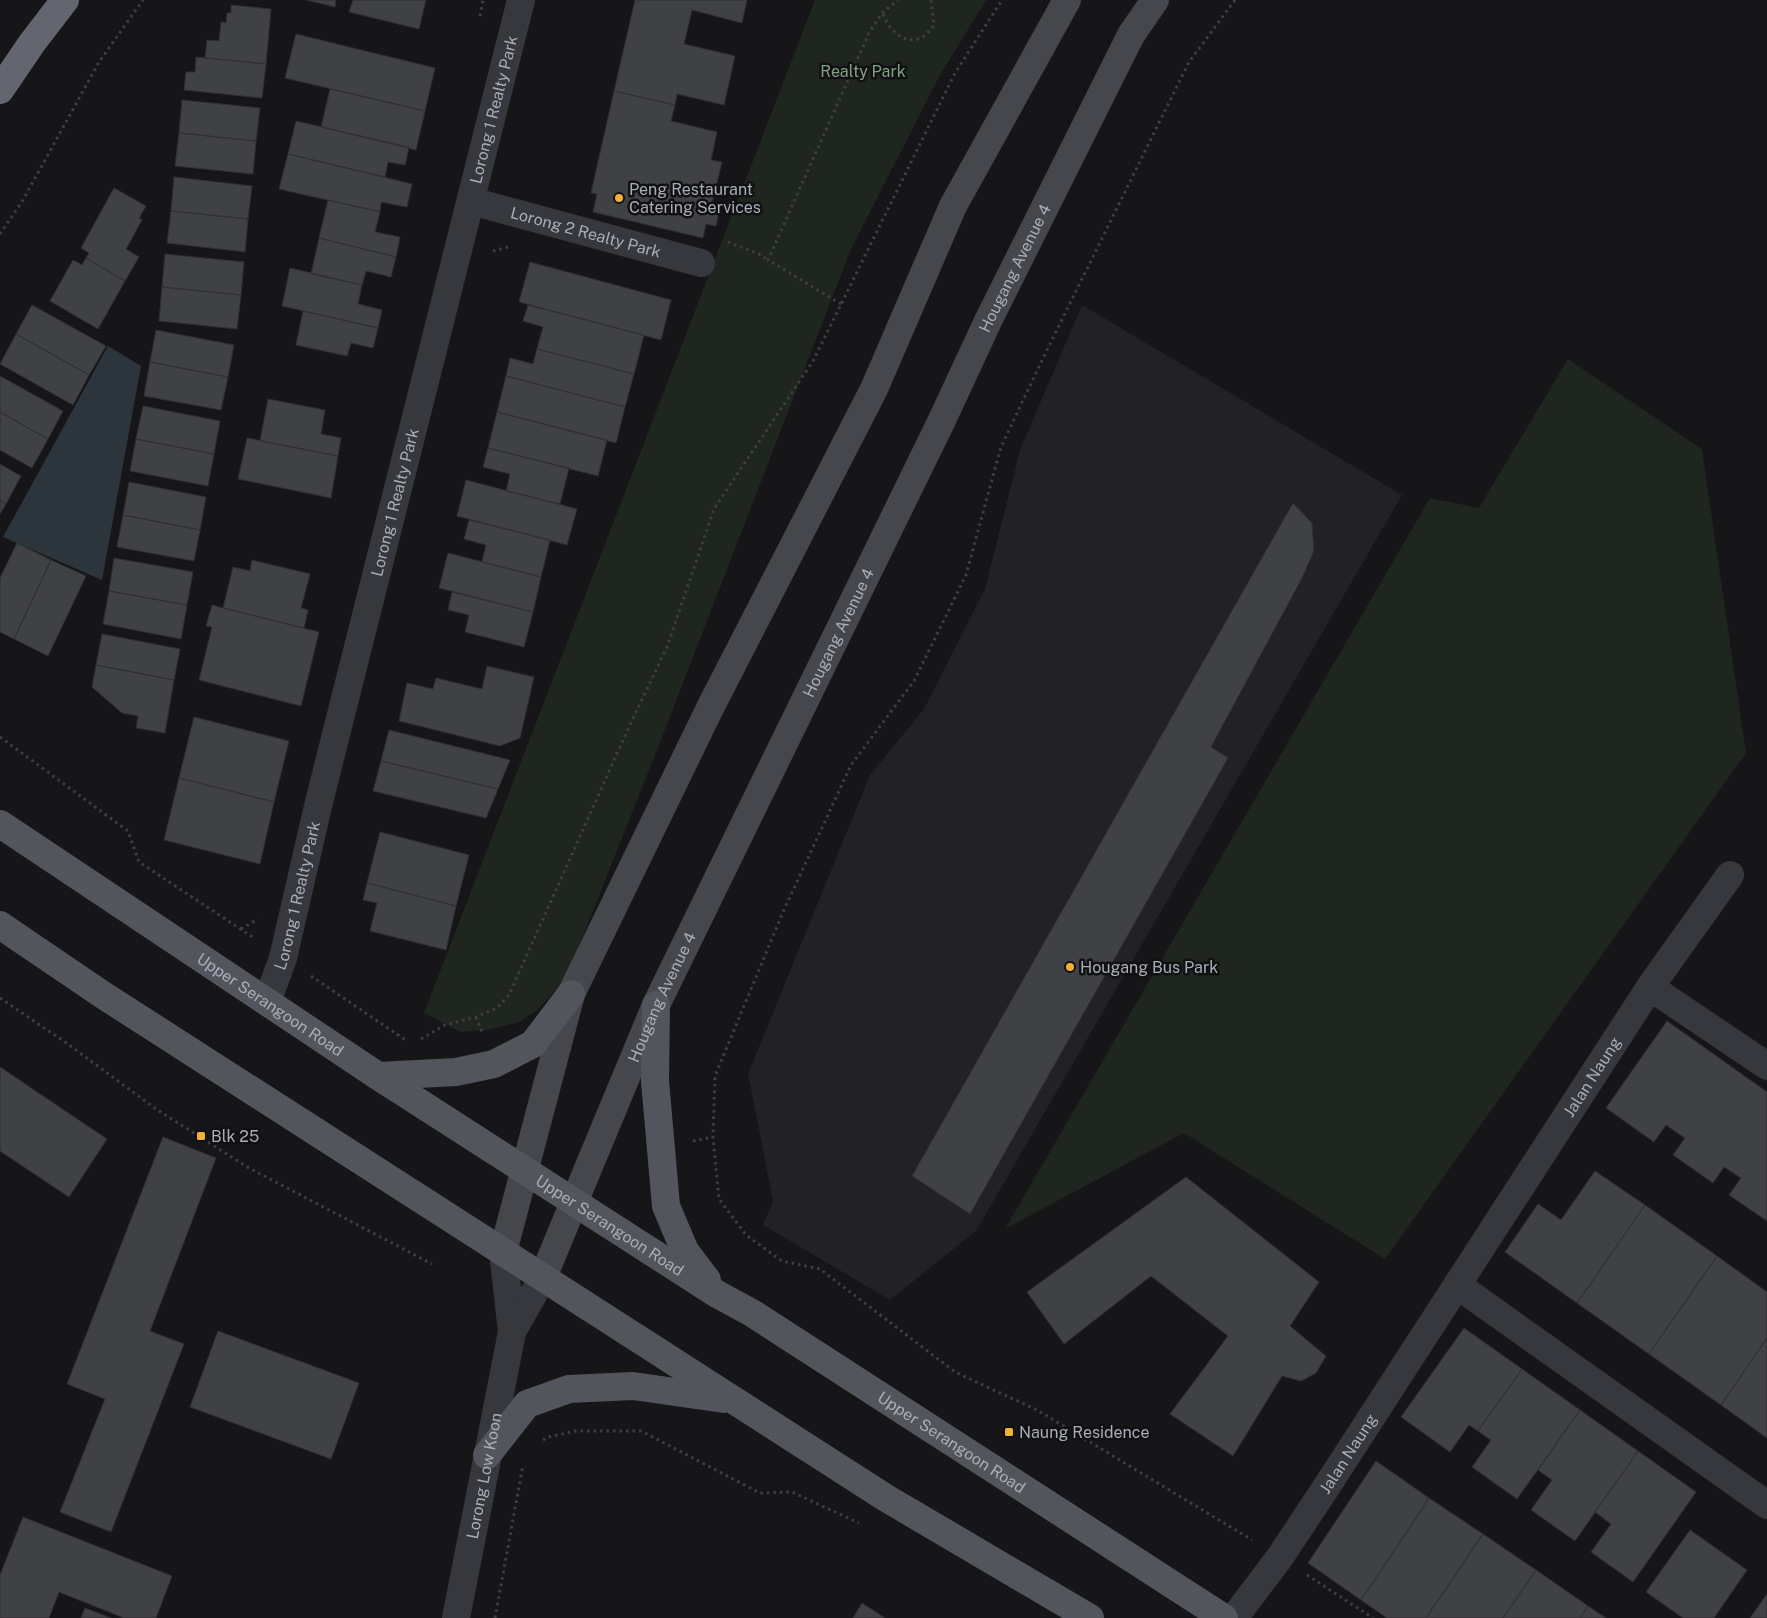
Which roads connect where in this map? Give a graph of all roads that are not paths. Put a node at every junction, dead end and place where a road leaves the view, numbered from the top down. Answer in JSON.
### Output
{"nodes":[{"id":1,"x":65,"y":0,"type":"edge"},
{"id":2,"x":521,"y":0,"type":"edge"},
{"id":3,"x":1067,"y":0,"type":"edge"},
{"id":4,"x":1155,"y":0,"type":"edge"},
{"id":5,"x":0,"y":90,"type":"edge"},
{"id":6,"x":471,"y":201,"type":"junction"},
{"id":7,"x":701,"y":263,"type":"dead end"},
{"id":8,"x":0,"y":824,"type":"edge"},
{"id":9,"x":1730,"y":875,"type":"dead end"},
{"id":10,"x":0,"y":925,"type":"edge"},
{"id":11,"x":1650,"y":988,"type":"junction"},
{"id":12,"x":571,"y":994,"type":"junction"},
{"id":13,"x":267,"y":1002,"type":"junction"},
{"id":14,"x":656,"y":1005,"type":"junction"},
{"id":15,"x":1767,"y":1066,"type":"edge"},
{"id":16,"x":378,"y":1076,"type":"junction"},
{"id":17,"x":524,"y":1171,"type":"junction"},
{"id":18,"x":574,"y":1202,"type":"junction"},
{"id":19,"x":503,"y":1252,"type":"junction"},
{"id":20,"x":543,"y":1277,"type":"junction"},
{"id":21,"x":1457,"y":1285,"type":"junction"},
{"id":22,"x":717,"y":1294,"type":"junction"},
{"id":23,"x":512,"y":1332,"type":"junction"},
{"id":24,"x":733,"y":1400,"type":"junction"},
{"id":25,"x":487,"y":1456,"type":"junction"},
{"id":26,"x":1767,"y":1505,"type":"edge"},
{"id":27,"x":456,"y":1618,"type":"edge"},
{"id":28,"x":1090,"y":1618,"type":"edge"},
{"id":29,"x":1224,"y":1618,"type":"edge"},
{"id":30,"x":1234,"y":1618,"type":"edge"}],
"edges":[{"from":1,"to":5,"type":"highway"},
{"from":2,"to":6,"type":"street","name":"Lorong 1 Realty Park"},
{"from":3,"to":12,"type":"street"},
{"from":4,"to":14,"type":"street","name":"Hougang Avenue 4"},
{"from":6,"to":7,"type":"street","name":"Lorong 2 Realty Park"},
{"from":6,"to":13,"type":"street","name":"Lorong 1 Realty Park"},
{"from":8,"to":13,"type":"main road","name":"Upper Serangoon Road"},
{"from":9,"to":11,"type":"street","name":"Jalan Naung"},
{"from":10,"to":19,"type":"main road"},
{"from":11,"to":15,"type":"street"},
{"from":11,"to":21,"type":"street","name":"Jalan Naung"},
{"from":12,"to":16,"type":"main road"},
{"from":12,"to":17,"type":"street"},
{"from":13,"to":16,"type":"main road","name":"Upper Serangoon Road"},
{"from":14,"to":18,"type":"street","name":"Hougang Avenue 4"},
{"from":14,"to":22,"type":"main road"},
{"from":16,"to":17,"type":"main road","name":"Upper Serangoon Road"},
{"from":17,"to":18,"type":"main road","name":"Upper Serangoon Road"},
{"from":17,"to":19,"type":"street"},
{"from":18,"to":20,"type":"street","name":"Hougang Avenue 4"},
{"from":18,"to":22,"type":"main road","name":"Upper Serangoon Road"},
{"from":19,"to":20,"type":"main road"},
{"from":19,"to":23,"type":"street","name":"Lorong Low Koon"},
{"from":20,"to":23,"type":"street","name":"Lorong Low Koon"},
{"from":20,"to":24,"type":"main road"},
{"from":21,"to":26,"type":"street"},
{"from":21,"to":30,"type":"street","name":"Jalan Naung"},
{"from":22,"to":29,"type":"main road","name":"Upper Serangoon Road"},
{"from":23,"to":25,"type":"street","name":"Lorong Low Koon"},
{"from":24,"to":25,"type":"main road"},
{"from":24,"to":28,"type":"main road"},
{"from":25,"to":27,"type":"street","name":"Lorong Low Koon"}]}
